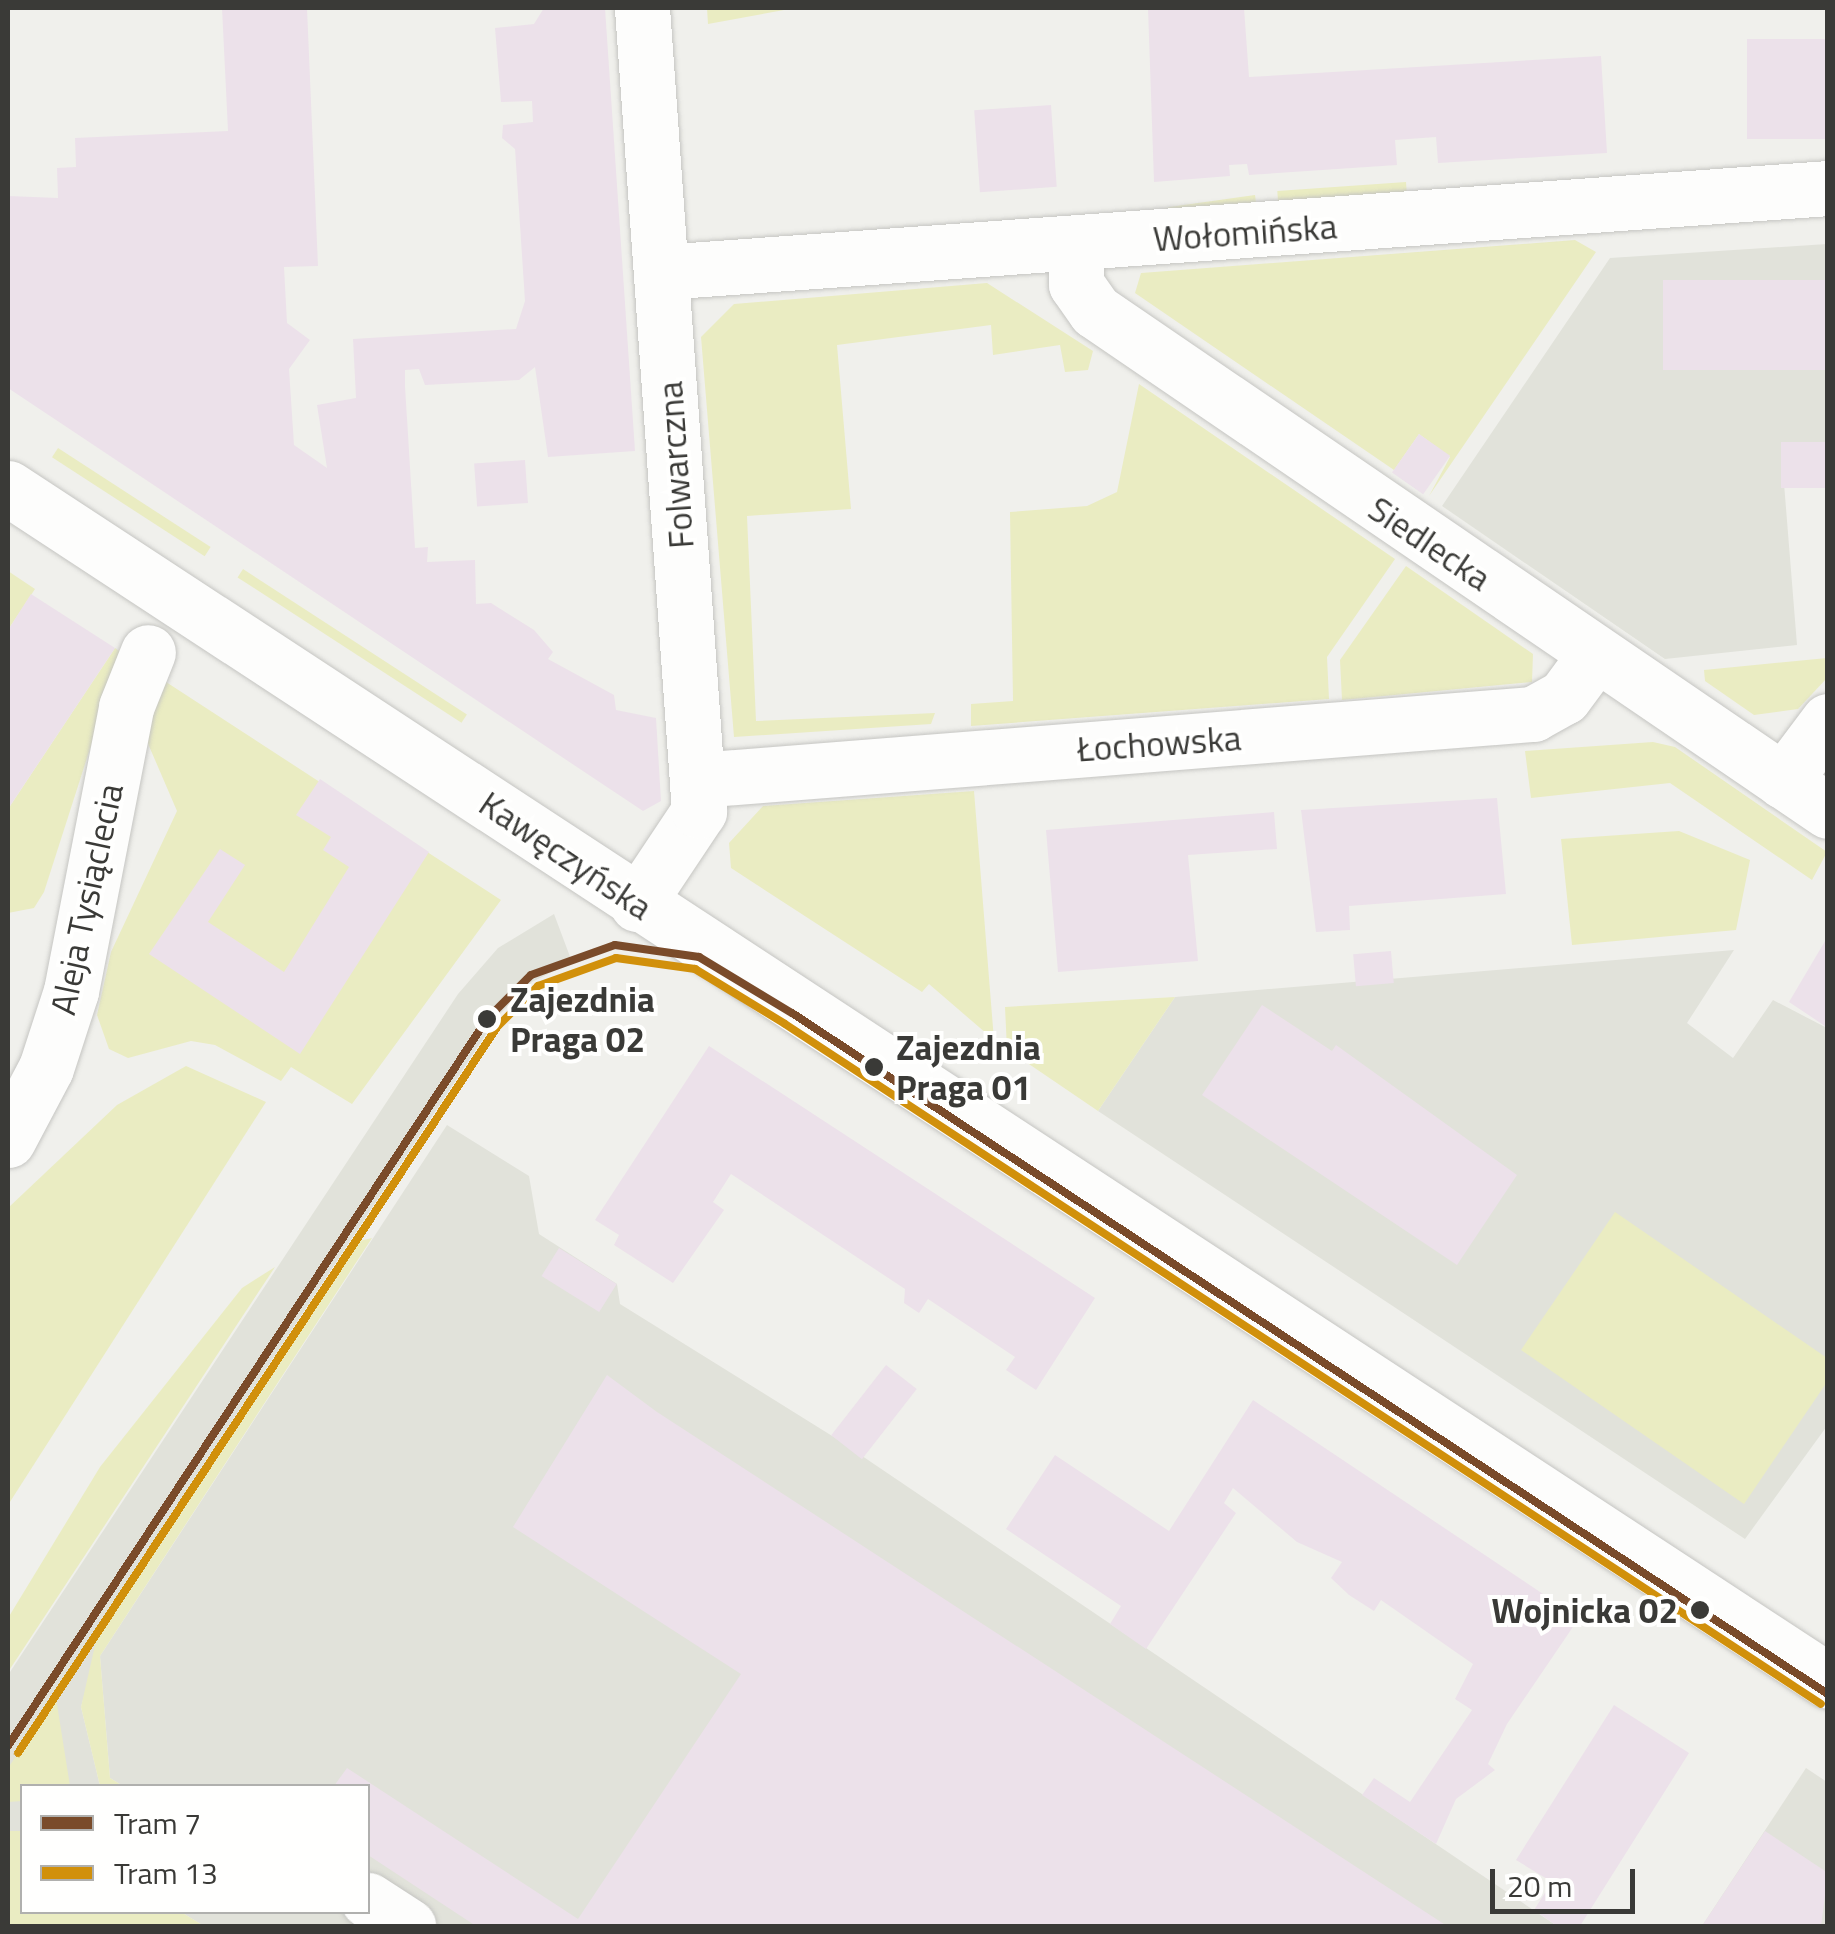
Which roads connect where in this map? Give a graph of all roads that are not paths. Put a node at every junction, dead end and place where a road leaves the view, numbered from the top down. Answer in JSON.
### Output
{"nodes":[{"id":1,"x":642,"y":8,"type":"edge"},
{"id":2,"x":1828,"y":188,"type":"edge"},
{"id":3,"x":1076,"y":245,"type":"junction"},
{"id":4,"x":662,"y":272,"type":"junction"},
{"id":5,"x":8,"y":488,"type":"edge"},
{"id":6,"x":148,"y":652,"type":"dead end"},
{"id":7,"x":1595,"y":655,"type":"junction"},
{"id":8,"x":1828,"y":721,"type":"edge"},
{"id":9,"x":698,"y":780,"type":"junction"},
{"id":10,"x":1783,"y":782,"type":"junction"},
{"id":11,"x":1828,"y":811,"type":"edge"},
{"id":12,"x":638,"y":904,"type":"junction"},
{"id":13,"x":8,"y":1140,"type":"edge"},
{"id":14,"x":1828,"y":1681,"type":"edge"},
{"id":15,"x":370,"y":1901,"type":"edge"},
{"id":16,"x":408,"y":1926,"type":"edge"}],
"edges":[{"from":1,"to":4,"type":"street","name":"Folwarczna"},
{"from":2,"to":3,"type":"street","name":"Wołomińska"},
{"from":3,"to":4,"type":"street","name":"Wołomińska"},
{"from":3,"to":7,"type":"street","name":"Siedlecka"},
{"from":4,"to":9,"type":"street","name":"Folwarczna"},
{"from":5,"to":12,"type":"street","name":"Kawęczyńska"},
{"from":6,"to":13,"type":"street","name":"Aleja Tysiąclecia"},
{"from":7,"to":9,"type":"street","name":"Łochowska"},
{"from":7,"to":10,"type":"street","name":"Siedlecka"},
{"from":8,"to":10,"type":"street"},
{"from":9,"to":12,"type":"street","name":"Folwarczna"},
{"from":10,"to":11,"type":"street","name":"Siedlecka"},
{"from":12,"to":14,"type":"street","name":"Kawęczyńska"},
{"from":15,"to":16,"type":"street"}]}
